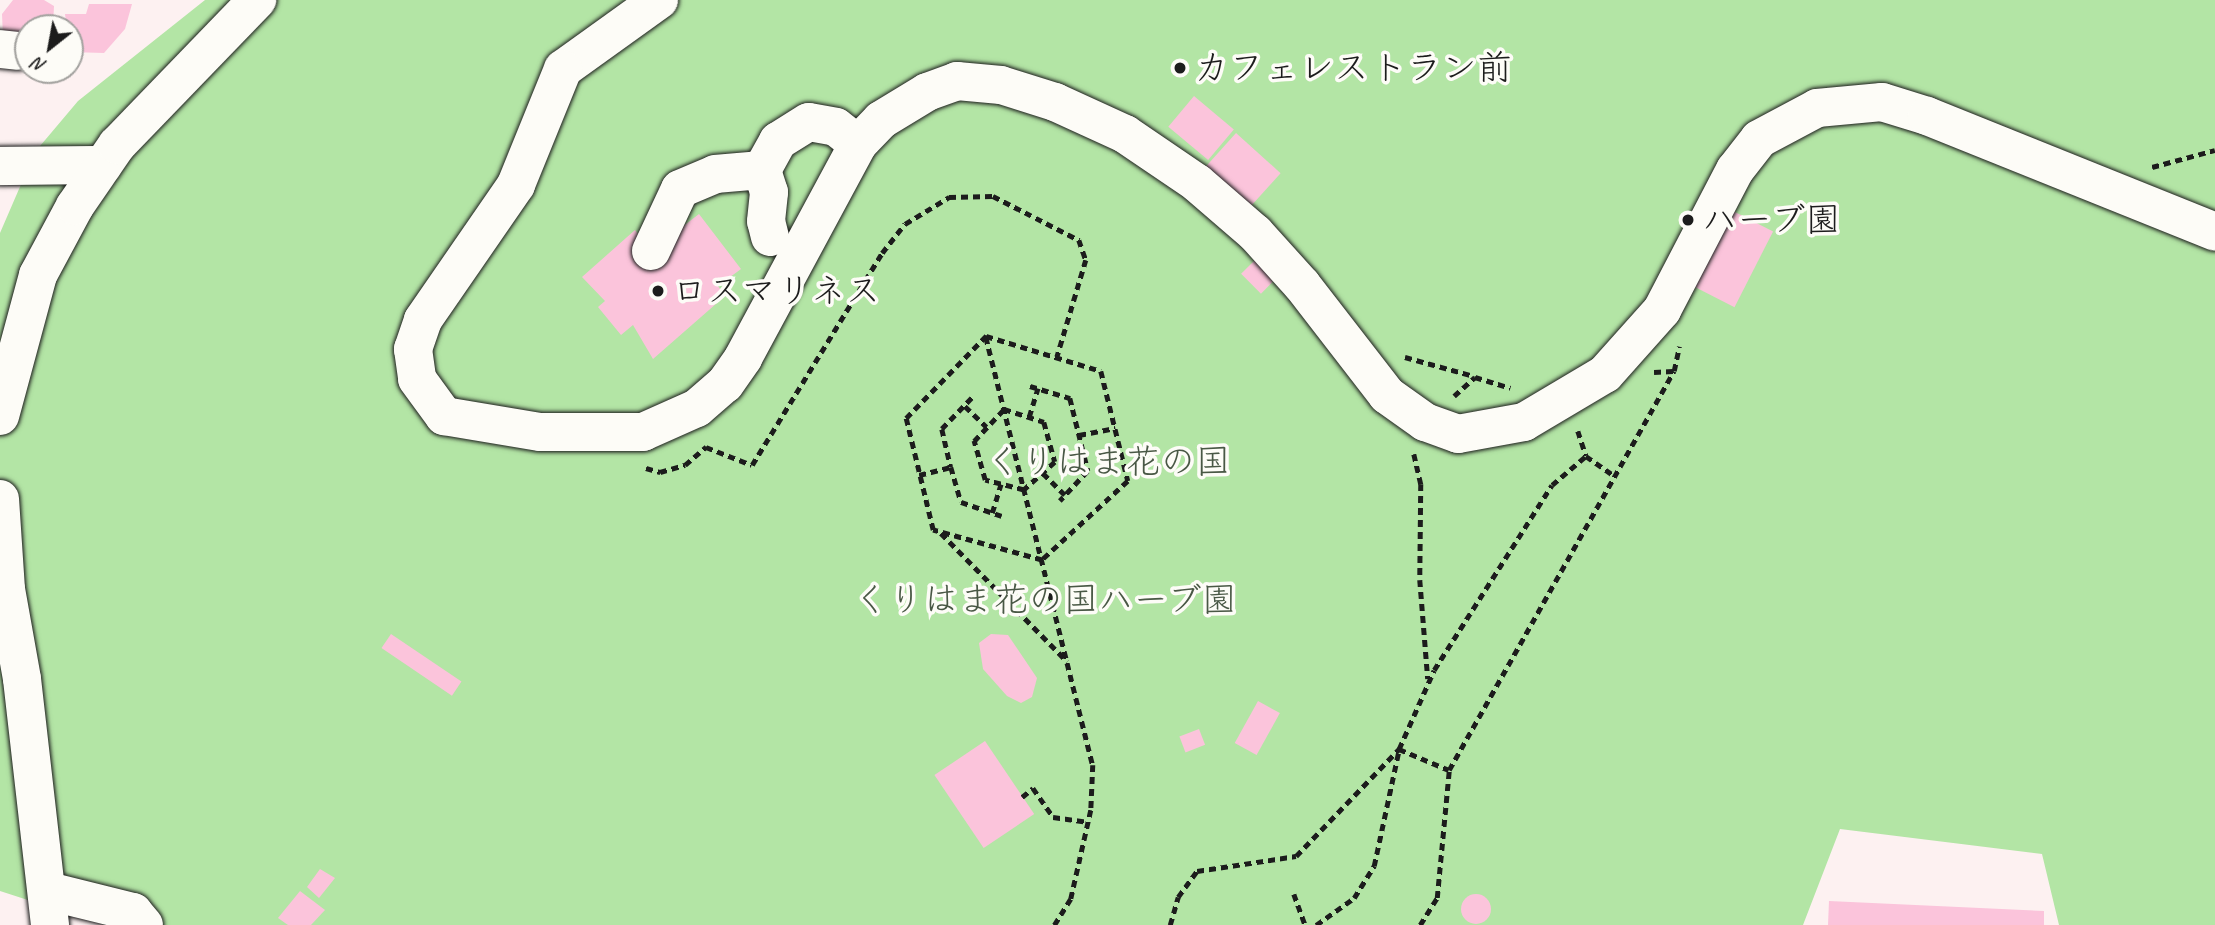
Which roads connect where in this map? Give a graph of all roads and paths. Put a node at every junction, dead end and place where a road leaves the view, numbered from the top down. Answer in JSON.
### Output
{"nodes":[{"id":1,"x":257,"y":0,"type":"edge"},
{"id":2,"x":659,"y":0,"type":"edge"},
{"id":3,"x":858,"y":144,"type":"junction"},
{"id":4,"x":2215,"y":150,"type":"edge"},
{"id":5,"x":103,"y":165,"type":"junction"},
{"id":6,"x":0,"y":166,"type":"edge"},
{"id":7,"x":762,"y":170,"type":"junction"},
{"id":8,"x":2111,"y":191,"type":"junction"},
{"id":9,"x":2215,"y":232,"type":"edge"},
{"id":10,"x":770,"y":237,"type":"dead end"},
{"id":11,"x":651,"y":251,"type":"dead end"},
{"id":12,"x":1662,"y":310,"type":"junction"},
{"id":13,"x":986,"y":336,"type":"junction"},
{"id":14,"x":1397,"y":355,"type":"dead end"},
{"id":15,"x":1057,"y":358,"type":"junction"},
{"id":16,"x":1475,"y":377,"type":"dead end"},
{"id":17,"x":1030,"y":386,"type":"dead end"},
{"id":18,"x":1038,"y":388,"type":"junction"},
{"id":19,"x":972,"y":398,"type":"dead end"},
{"id":20,"x":965,"y":406,"type":"junction"},
{"id":21,"x":1004,"y":410,"type":"junction"},
{"id":22,"x":0,"y":416,"type":"edge"},
{"id":23,"x":1029,"y":417,"type":"junction"},
{"id":24,"x":1581,"y":421,"type":"dead end"},
{"id":25,"x":1569,"y":425,"type":"dead end"},
{"id":26,"x":987,"y":428,"type":"junction"},
{"id":27,"x":1115,"y":428,"type":"junction"},
{"id":28,"x":1079,"y":435,"type":"junction"},
{"id":29,"x":706,"y":447,"type":"dead end"},
{"id":30,"x":1423,"y":449,"type":"dead end"},
{"id":31,"x":1586,"y":456,"type":"dead end"},
{"id":32,"x":951,"y":467,"type":"junction"},
{"id":33,"x":1043,"y":473,"type":"junction"},
{"id":34,"x":919,"y":475,"type":"junction"},
{"id":35,"x":1001,"y":484,"type":"junction"},
{"id":36,"x":1024,"y":491,"type":"junction"},
{"id":37,"x":1065,"y":495,"type":"junction"},
{"id":38,"x":0,"y":499,"type":"edge"},
{"id":39,"x":1060,"y":501,"type":"dead end"},
{"id":40,"x":992,"y":513,"type":"junction"},
{"id":41,"x":1002,"y":516,"type":"dead end"},
{"id":42,"x":940,"y":532,"type":"junction"},
{"id":43,"x":1042,"y":560,"type":"junction"},
{"id":44,"x":1067,"y":662,"type":"junction"},
{"id":45,"x":1428,"y":683,"type":"junction"},
{"id":46,"x":1399,"y":748,"type":"junction"},
{"id":47,"x":1449,"y":770,"type":"junction"},
{"id":48,"x":1022,"y":797,"type":"dead end"},
{"id":49,"x":1088,"y":822,"type":"junction"},
{"id":50,"x":1293,"y":894,"type":"dead end"},
{"id":51,"x":49,"y":908,"type":"edge"},
{"id":52,"x":144,"y":925,"type":"edge"},
{"id":53,"x":1055,"y":925,"type":"edge"},
{"id":54,"x":1170,"y":925,"type":"edge"},
{"id":55,"x":1306,"y":925,"type":"edge"},
{"id":56,"x":1316,"y":925,"type":"edge"},
{"id":57,"x":1420,"y":925,"type":"edge"}],
"edges":[{"from":1,"to":5,"type":"street"},
{"from":2,"to":3,"type":"street"},
{"from":3,"to":7,"type":"street"},
{"from":3,"to":12,"type":"street"},
{"from":4,"to":8,"type":"path"},
{"from":5,"to":6,"type":"street"},
{"from":5,"to":22,"type":"street"},
{"from":7,"to":10,"type":"street"},
{"from":7,"to":11,"type":"street"},
{"from":8,"to":9,"type":"street"},
{"from":8,"to":12,"type":"street"},
{"from":12,"to":47,"type":"path"},
{"from":13,"to":15,"type":"path"},
{"from":13,"to":21,"type":"path"},
{"from":13,"to":34,"type":"path"},
{"from":14,"to":16,"type":"path"},
{"from":15,"to":27,"type":"path"},
{"from":15,"to":29,"type":"path"},
{"from":17,"to":18,"type":"path"},
{"from":18,"to":23,"type":"path"},
{"from":18,"to":28,"type":"path"},
{"from":19,"to":20,"type":"path"},
{"from":20,"to":26,"type":"path"},
{"from":20,"to":32,"type":"path"},
{"from":21,"to":23,"type":"path"},
{"from":21,"to":26,"type":"path"},
{"from":21,"to":36,"type":"path"},
{"from":23,"to":33,"type":"path"},
{"from":24,"to":25,"type":"path"},
{"from":26,"to":35,"type":"path"},
{"from":27,"to":28,"type":"path"},
{"from":27,"to":43,"type":"path"},
{"from":28,"to":37,"type":"path"},
{"from":30,"to":45,"type":"path"},
{"from":31,"to":45,"type":"path"},
{"from":32,"to":34,"type":"path"},
{"from":32,"to":40,"type":"path"},
{"from":33,"to":36,"type":"path"},
{"from":33,"to":37,"type":"path"},
{"from":34,"to":42,"type":"path"},
{"from":35,"to":36,"type":"path"},
{"from":35,"to":40,"type":"path"},
{"from":36,"to":43,"type":"path"},
{"from":37,"to":39,"type":"path"},
{"from":38,"to":51,"type":"street"},
{"from":40,"to":41,"type":"path"},
{"from":42,"to":43,"type":"path"},
{"from":42,"to":44,"type":"path"},
{"from":43,"to":44,"type":"path"},
{"from":44,"to":49,"type":"path"},
{"from":45,"to":46,"type":"path"},
{"from":46,"to":47,"type":"path"},
{"from":46,"to":54,"type":"path"},
{"from":46,"to":56,"type":"path"},
{"from":47,"to":57,"type":"path"},
{"from":48,"to":49,"type":"path"},
{"from":49,"to":53,"type":"path"},
{"from":50,"to":55,"type":"path"},
{"from":51,"to":52,"type":"street"}]}
